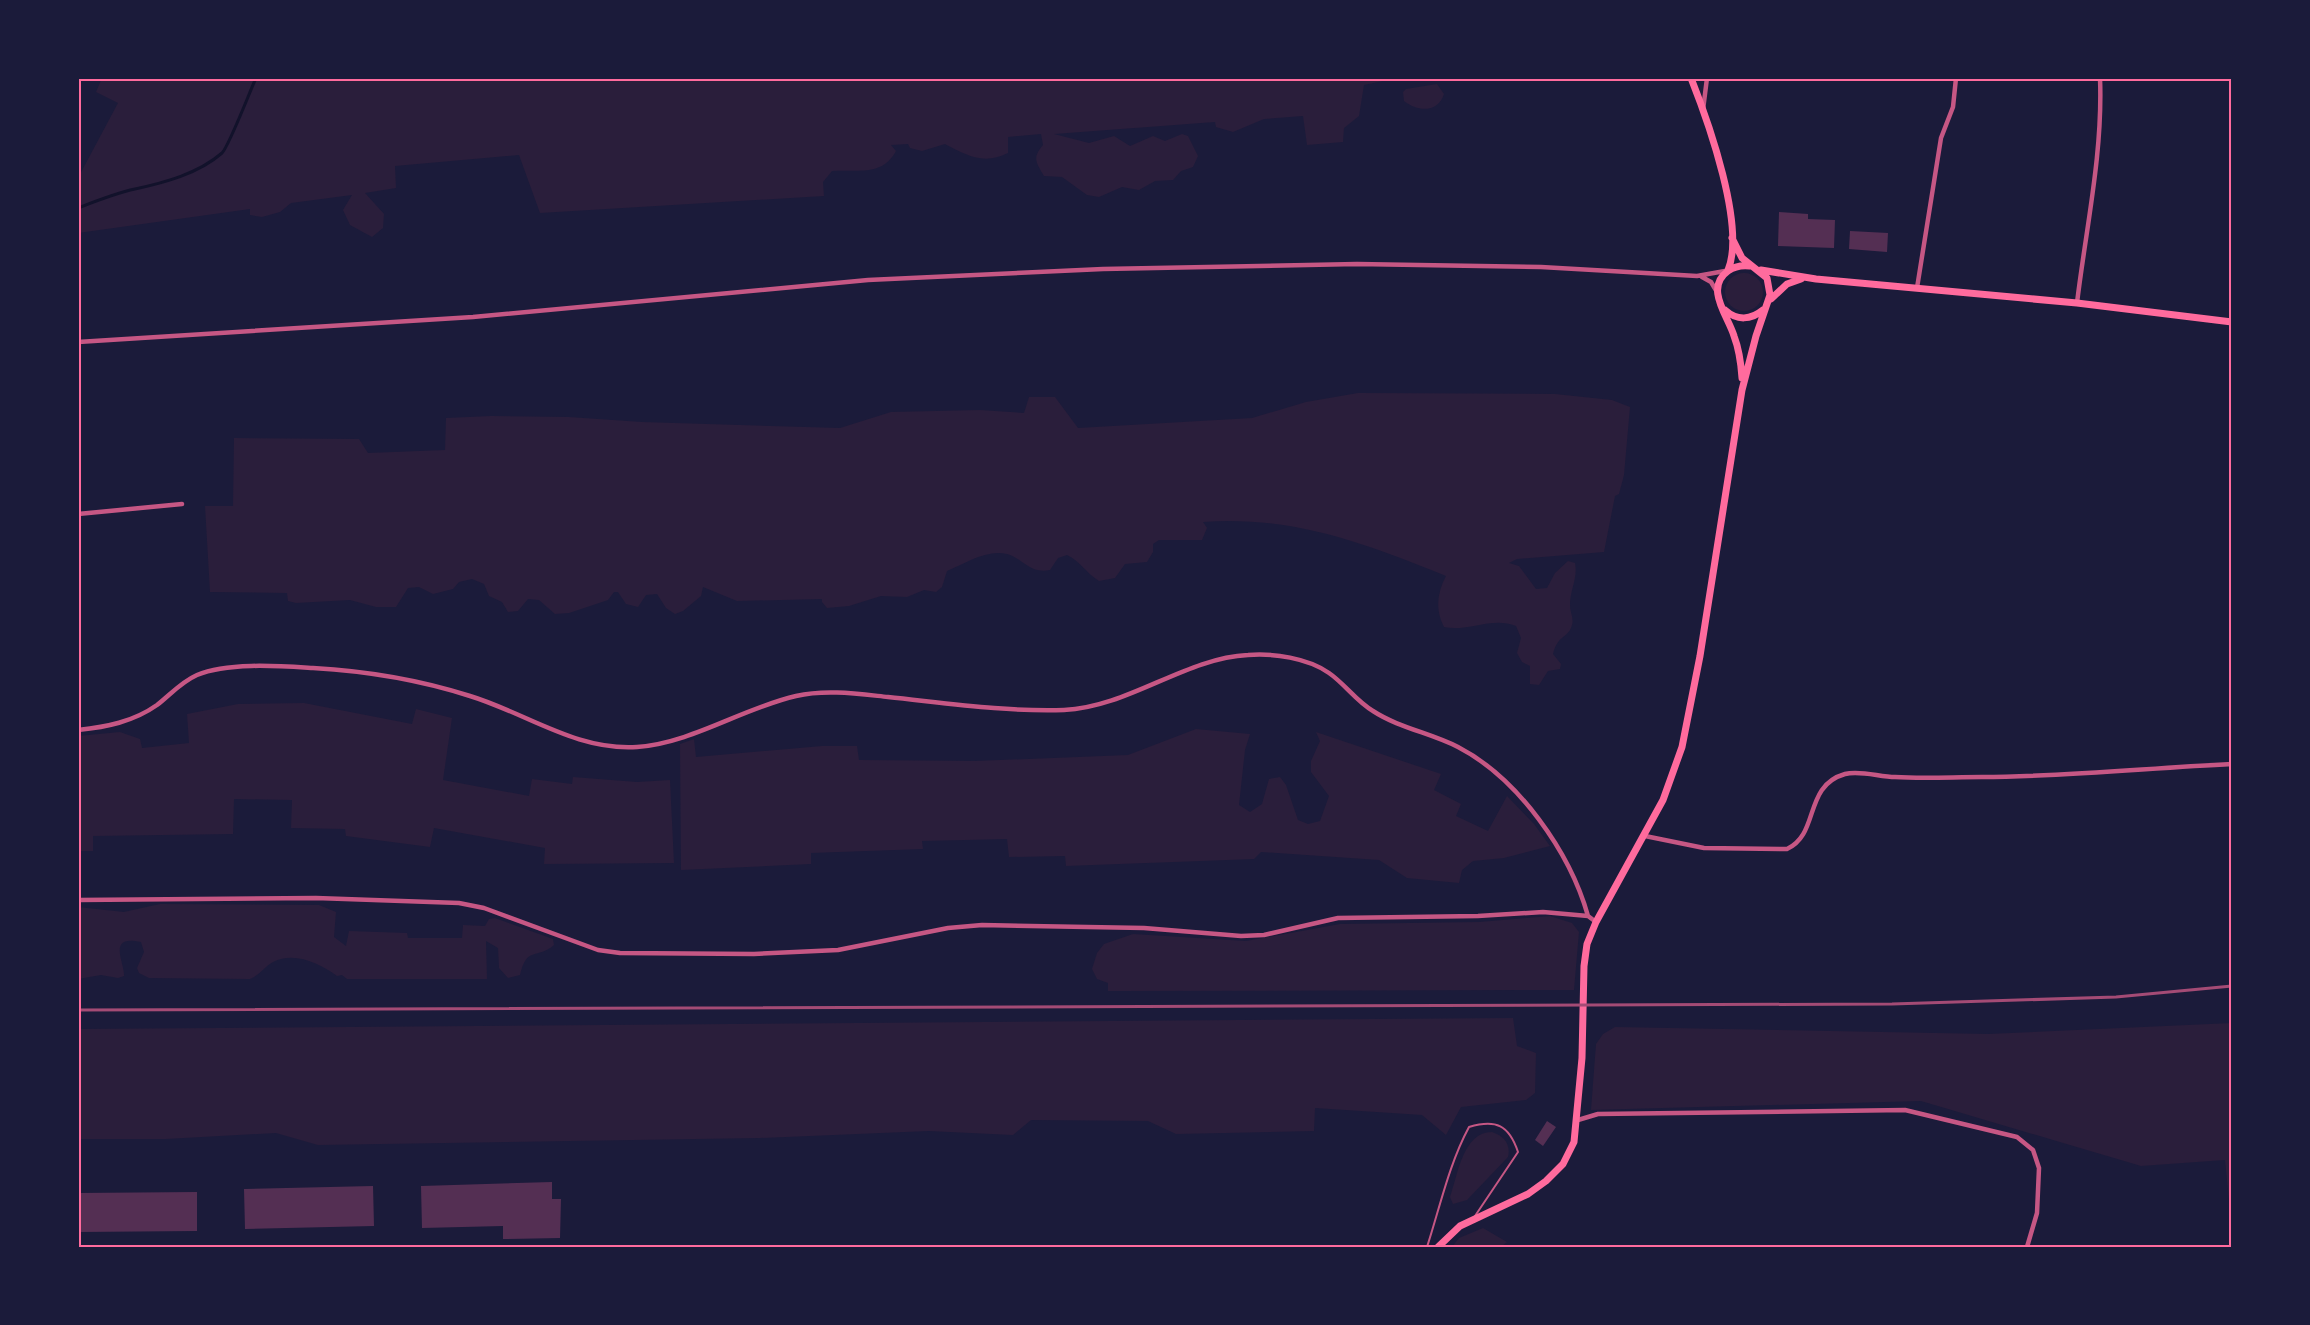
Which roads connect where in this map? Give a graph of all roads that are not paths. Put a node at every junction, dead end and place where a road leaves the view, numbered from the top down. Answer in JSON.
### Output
{"nodes":[{"id":1,"x":1691,"y":78,"type":"edge"},
{"id":2,"x":1707,"y":78,"type":"edge"},
{"id":3,"x":1956,"y":78,"type":"edge"},
{"id":4,"x":2100,"y":78,"type":"edge"},
{"id":5,"x":1703,"y":110,"type":"junction"},
{"id":6,"x":1732,"y":238,"type":"junction"},
{"id":7,"x":1728,"y":270,"type":"junction"},
{"id":8,"x":1759,"y":270,"type":"junction"},
{"id":9,"x":1697,"y":276,"type":"junction"},
{"id":10,"x":1816,"y":279,"type":"junction"},
{"id":11,"x":1917,"y":288,"type":"junction"},
{"id":12,"x":1717,"y":293,"type":"junction"},
{"id":13,"x":2077,"y":303,"type":"junction"},
{"id":14,"x":1767,"y":306,"type":"junction"},
{"id":15,"x":1722,"y":308,"type":"junction"},
{"id":16,"x":2232,"y":322,"type":"edge"},
{"id":17,"x":78,"y":342,"type":"edge"},
{"id":18,"x":1742,"y":390,"type":"junction"},
{"id":19,"x":182,"y":504,"type":"dead end"},
{"id":20,"x":78,"y":514,"type":"edge"},
{"id":21,"x":78,"y":730,"type":"edge"},
{"id":22,"x":2232,"y":764,"type":"edge"},
{"id":23,"x":1645,"y":836,"type":"junction"},
{"id":24,"x":78,"y":900,"type":"edge"},
{"id":25,"x":1588,"y":916,"type":"junction"},
{"id":26,"x":1596,"y":922,"type":"junction"},
{"id":27,"x":1578,"y":1120,"type":"junction"},
{"id":28,"x":1475,"y":1216,"type":"junction"},
{"id":29,"x":1427,"y":1247,"type":"edge"},
{"id":30,"x":1438,"y":1247,"type":"edge"},
{"id":31,"x":2027,"y":1247,"type":"edge"}],
"edges":[{"from":1,"to":5,"type":"main road"},
{"from":2,"to":5,"type":"street"},
{"from":3,"to":11,"type":"street"},
{"from":4,"to":13,"type":"street"},
{"from":5,"to":6,"type":"main road"},
{"from":6,"to":7,"type":"main road"},
{"from":6,"to":8,"type":"main road"},
{"from":7,"to":8,"type":"main road"},
{"from":7,"to":9,"type":"street"},
{"from":7,"to":12,"type":"main road"},
{"from":8,"to":10,"type":"main road"},
{"from":8,"to":14,"type":"main road"},
{"from":9,"to":12,"type":"street"},
{"from":9,"to":17,"type":"street"},
{"from":10,"to":11,"type":"main road"},
{"from":10,"to":14,"type":"main road"},
{"from":11,"to":13,"type":"main road"},
{"from":12,"to":15,"type":"main road"},
{"from":13,"to":16,"type":"main road"},
{"from":14,"to":15,"type":"main road"},
{"from":14,"to":18,"type":"main road"},
{"from":15,"to":18,"type":"main road"},
{"from":18,"to":23,"type":"main road"},
{"from":19,"to":20,"type":"street"},
{"from":21,"to":25,"type":"street"},
{"from":22,"to":23,"type":"street"},
{"from":23,"to":26,"type":"main road"},
{"from":24,"to":25,"type":"street"},
{"from":25,"to":26,"type":"street"},
{"from":26,"to":27,"type":"main road"},
{"from":27,"to":28,"type":"main road"},
{"from":27,"to":31,"type":"street"},
{"from":28,"to":29,"type":"lane"},
{"from":28,"to":30,"type":"main road"}]}
